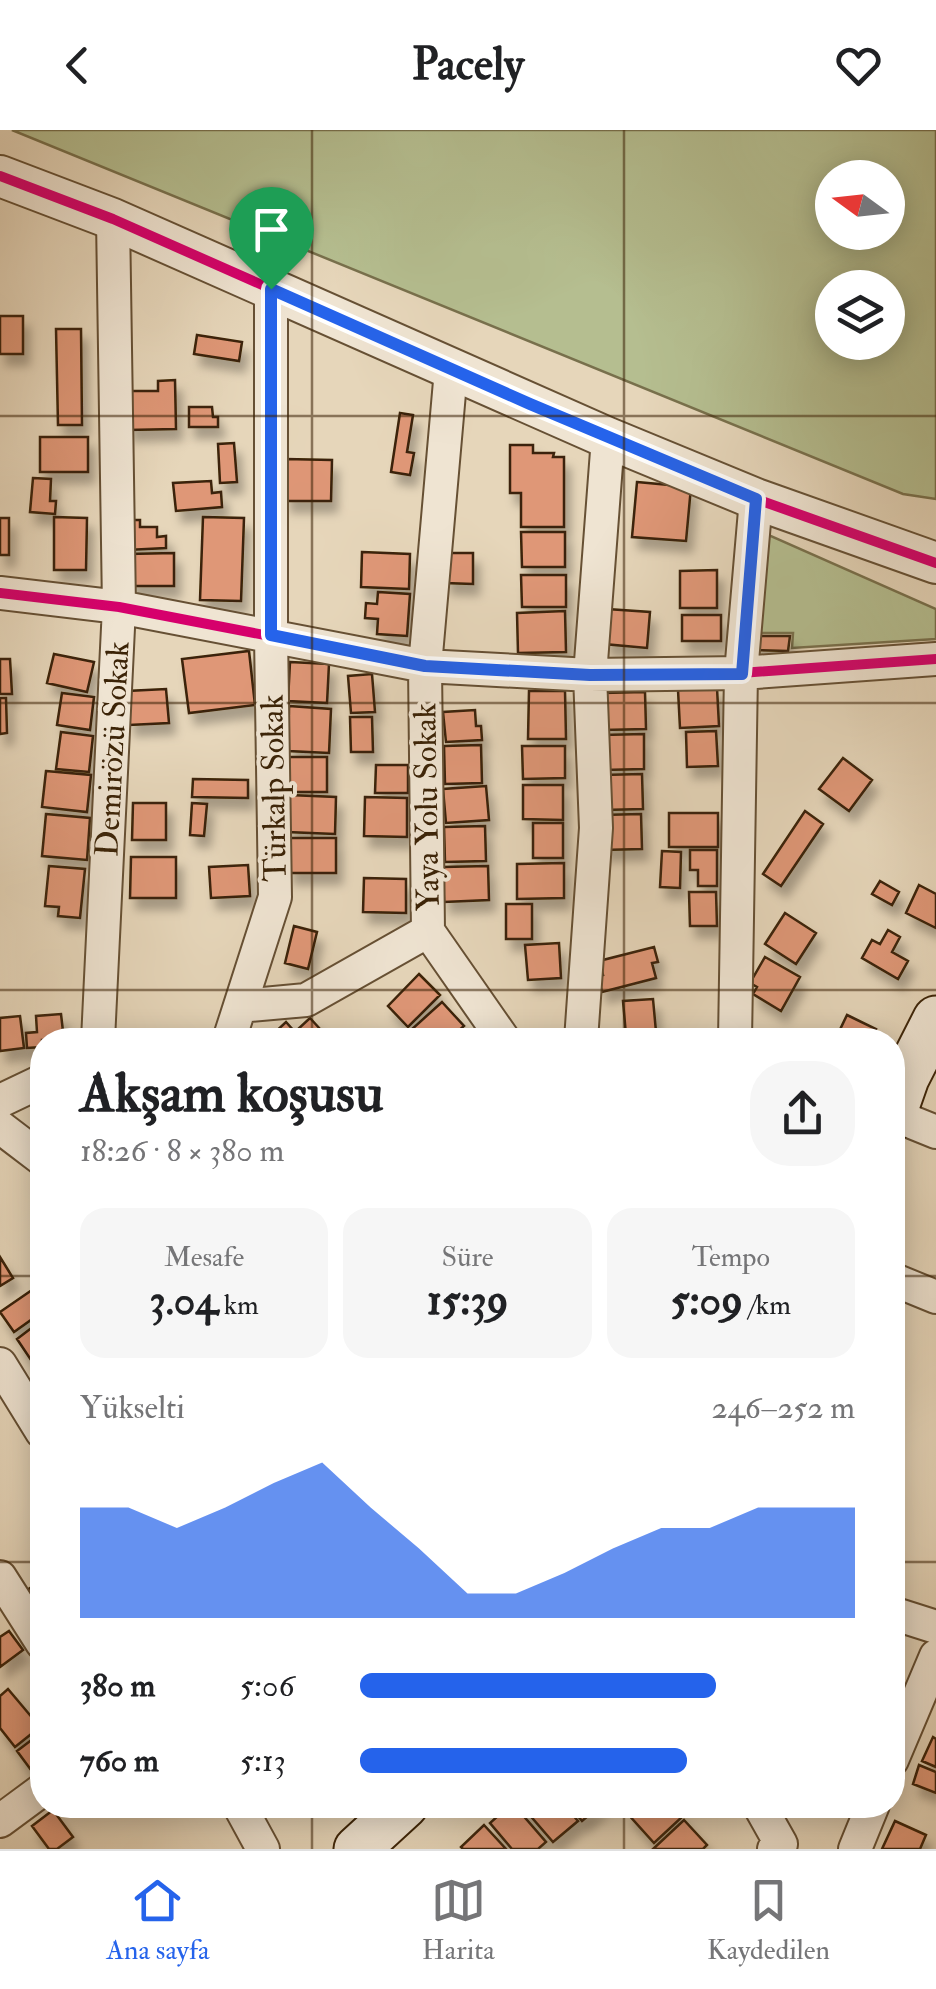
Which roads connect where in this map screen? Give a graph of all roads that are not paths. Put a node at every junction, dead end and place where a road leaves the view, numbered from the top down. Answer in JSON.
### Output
{"nodes":[{"id":1,"x":0,"y":176,"type":"edge"},
{"id":2,"x":113,"y":219,"type":"junction"},
{"id":3,"x":271,"y":289,"type":"junction"},
{"id":4,"x":451,"y":370,"type":"junction"},
{"id":5,"x":608,"y":438,"type":"junction"},
{"id":6,"x":756,"y":499,"type":"junction"},
{"id":7,"x":935,"y":564,"type":"edge"},
{"id":8,"x":0,"y":594,"type":"edge"},
{"id":9,"x":119,"y":606,"type":"junction"},
{"id":10,"x":271,"y":635,"type":"junction"},
{"id":11,"x":936,"y":658,"type":"edge"},
{"id":12,"x":425,"y":666,"type":"junction"},
{"id":13,"x":742,"y":674,"type":"junction"},
{"id":14,"x":590,"y":675,"type":"junction"},
{"id":15,"x":428,"y":931,"type":"junction"},
{"id":16,"x":240,"y":1006,"type":"junction"},
{"id":17,"x":936,"y":1019,"type":"edge"},
{"id":18,"x":99,"y":1028,"type":"edge"},
{"id":19,"x":233,"y":1028,"type":"edge"},
{"id":20,"x":496,"y":1028,"type":"edge"},
{"id":21,"x":582,"y":1028,"type":"edge"},
{"id":22,"x":735,"y":1028,"type":"edge"},
{"id":23,"x":905,"y":1081,"type":"edge"},
{"id":24,"x":30,"y":1087,"type":"edge"},
{"id":25,"x":0,"y":1101,"type":"edge"},
{"id":26,"x":905,"y":1121,"type":"edge"},
{"id":27,"x":0,"y":1126,"type":"edge"},
{"id":28,"x":936,"y":1132,"type":"edge"},
{"id":29,"x":30,"y":1149,"type":"edge"},
{"id":30,"x":905,"y":1284,"type":"edge"},
{"id":31,"x":936,"y":1297,"type":"edge"},
{"id":32,"x":0,"y":1364,"type":"edge"},
{"id":33,"x":30,"y":1413,"type":"edge"},
{"id":34,"x":0,"y":1577,"type":"edge"},
{"id":35,"x":905,"y":1616,"type":"edge"},
{"id":36,"x":30,"y":1625,"type":"edge"},
{"id":37,"x":936,"y":1626,"type":"edge"},
{"id":38,"x":936,"y":1656,"type":"edge"},
{"id":39,"x":905,"y":1729,"type":"edge"},
{"id":40,"x":30,"y":1799,"type":"edge"},
{"id":41,"x":246,"y":1818,"type":"edge"},
{"id":42,"x":391,"y":1818,"type":"edge"},
{"id":43,"x":766,"y":1818,"type":"edge"},
{"id":44,"x":868,"y":1818,"type":"edge"},
{"id":45,"x":0,"y":1821,"type":"edge"},
{"id":46,"x":780,"y":1847,"type":"edge"},
{"id":47,"x":263,"y":1849,"type":"edge"},
{"id":48,"x":357,"y":1849,"type":"edge"},
{"id":49,"x":855,"y":1849,"type":"edge"}],
"edges":[{"from":1,"to":2,"type":"street"},
{"from":2,"to":3,"type":"street"},
{"from":2,"to":9,"type":"street","name":"Demirözü Sokak"},
{"from":3,"to":4,"type":"street"},
{"from":3,"to":10,"type":"street","name":"Türkalp Sokak"},
{"from":4,"to":5,"type":"street"},
{"from":4,"to":12,"type":"street","name":"Yaya Yolu Sokak"},
{"from":5,"to":6,"type":"street"},
{"from":5,"to":14,"type":"street"},
{"from":6,"to":7,"type":"street"},
{"from":6,"to":13,"type":"street"},
{"from":8,"to":9,"type":"street"},
{"from":9,"to":10,"type":"street"},
{"from":9,"to":18,"type":"street","name":"Demirözü Sokak"},
{"from":10,"to":12,"type":"street"},
{"from":10,"to":16,"type":"street","name":"Türkalp Sokak"},
{"from":11,"to":13,"type":"street"},
{"from":12,"to":14,"type":"street"},
{"from":12,"to":15,"type":"street","name":"Yaya Yolu Sokak"},
{"from":13,"to":14,"type":"street"},
{"from":13,"to":22,"type":"street"},
{"from":14,"to":21,"type":"street"},
{"from":15,"to":16,"type":"street"},
{"from":15,"to":20,"type":"street","name":"Yaya Yolu Sokak"},
{"from":16,"to":19,"type":"street","name":"Türkalp Sokak"},
{"from":17,"to":23,"type":"main road"},
{"from":24,"to":25,"type":"street"},
{"from":26,"to":28,"type":"street"},
{"from":27,"to":29,"type":"street"},
{"from":30,"to":31,"type":"street"},
{"from":32,"to":33,"type":"street"},
{"from":34,"to":36,"type":"street"},
{"from":35,"to":37,"type":"street"},
{"from":38,"to":39,"type":"street"},
{"from":40,"to":45,"type":"street"},
{"from":41,"to":47,"type":"street"},
{"from":42,"to":48,"type":"main road"},
{"from":43,"to":46,"type":"street"},
{"from":44,"to":49,"type":"street"}]}
